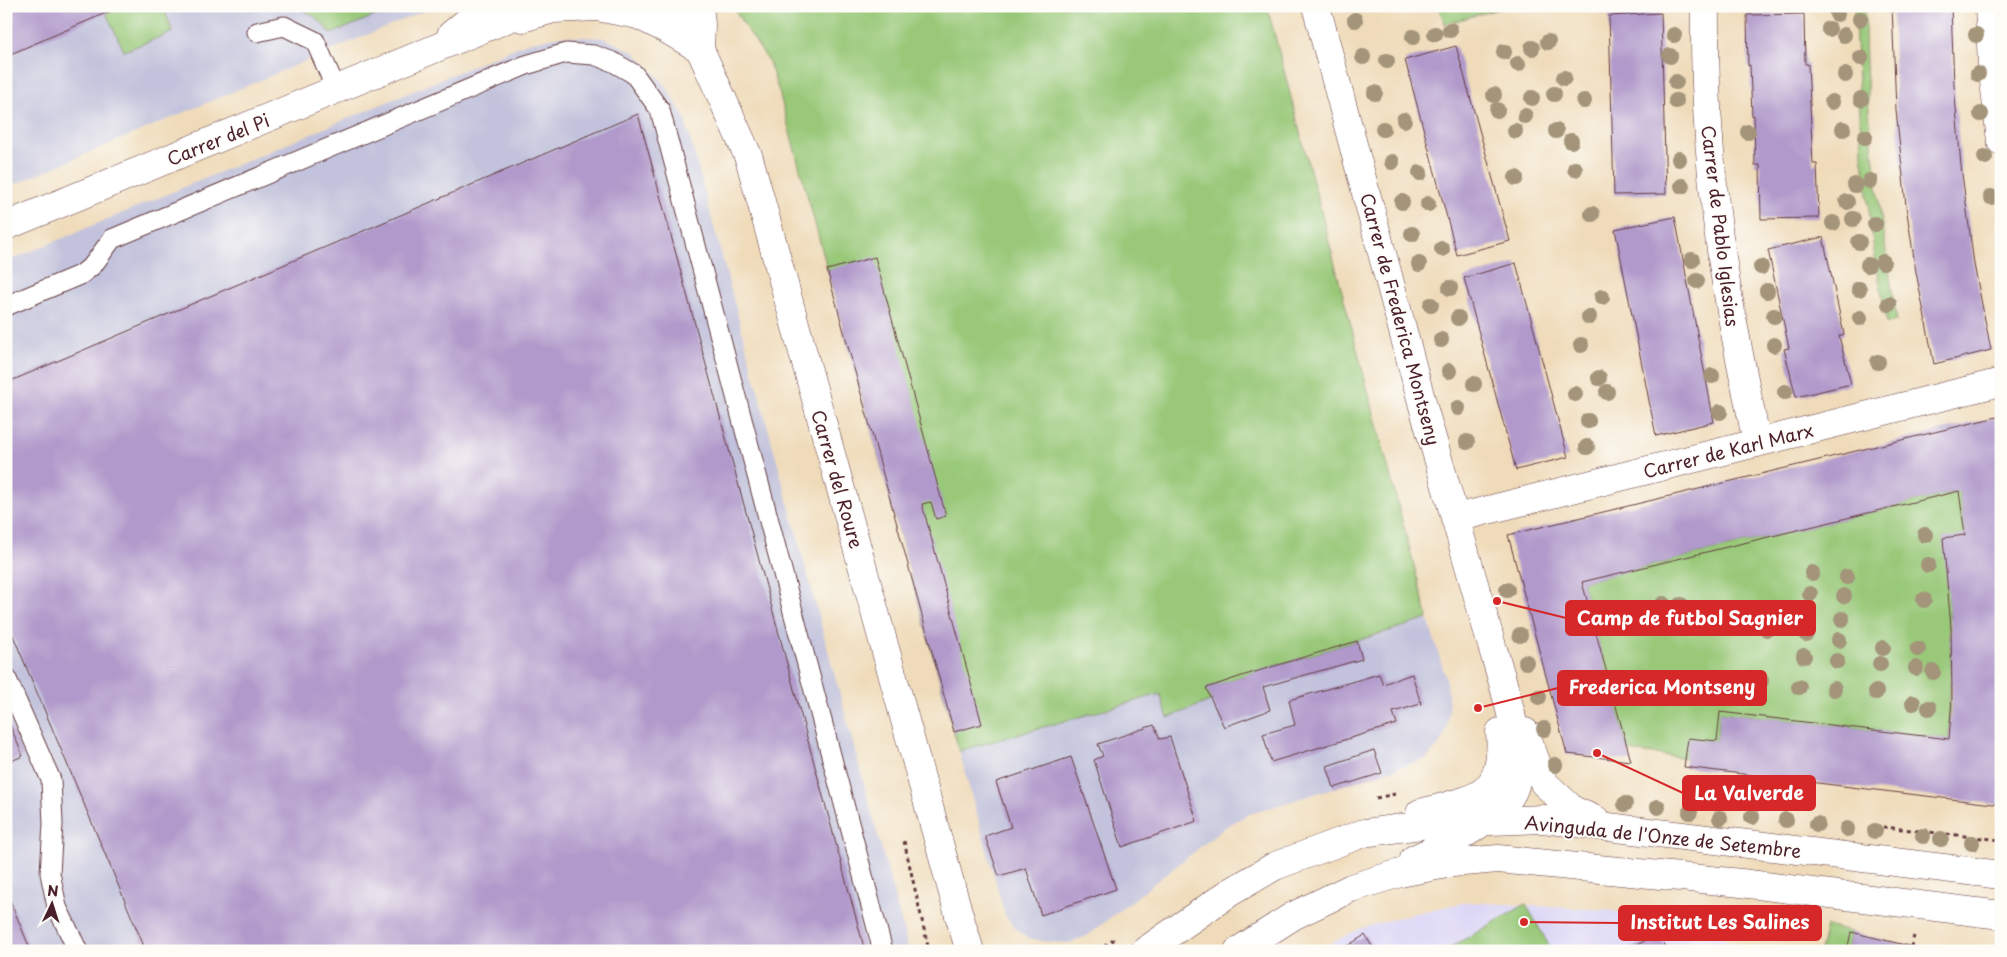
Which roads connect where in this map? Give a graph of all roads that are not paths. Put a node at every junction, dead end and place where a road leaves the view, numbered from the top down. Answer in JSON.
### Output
{"nodes":[{"id":1,"x":538,"y":6,"type":"edge"},
{"id":2,"x":673,"y":6,"type":"edge"},
{"id":3,"x":698,"y":6,"type":"edge"},
{"id":4,"x":1316,"y":6,"type":"edge"},
{"id":5,"x":1705,"y":6,"type":"edge"},
{"id":6,"x":1989,"y":6,"type":"edge"},
{"id":7,"x":486,"y":17,"type":"edge"},
{"id":8,"x":257,"y":32,"type":"dead end"},
{"id":9,"x":700,"y":49,"type":"junction"},
{"id":10,"x":336,"y":91,"type":"junction"},
{"id":11,"x":2001,"y":141,"type":"edge"},
{"id":12,"x":6,"y":226,"type":"edge"},
{"id":13,"x":6,"y":306,"type":"edge"},
{"id":14,"x":2001,"y":382,"type":"edge"},
{"id":15,"x":1757,"y":443,"type":"junction"},
{"id":16,"x":1456,"y":518,"type":"junction"},
{"id":17,"x":1488,"y":632,"type":"junction"},
{"id":18,"x":6,"y":678,"type":"edge"},
{"id":19,"x":1484,"y":821,"type":"junction"},
{"id":20,"x":1609,"y":827,"type":"junction"},
{"id":21,"x":1364,"y":833,"type":"junction"},
{"id":22,"x":2001,"y":875,"type":"edge"},
{"id":23,"x":1351,"y":888,"type":"junction"},
{"id":24,"x":2001,"y":915,"type":"edge"},
{"id":25,"x":78,"y":951,"type":"edge"},
{"id":26,"x":883,"y":951,"type":"edge"},
{"id":27,"x":970,"y":951,"type":"edge"},
{"id":28,"x":1145,"y":951,"type":"edge"},
{"id":29,"x":1238,"y":951,"type":"edge"}],
"edges":[{"from":1,"to":7,"type":"street","name":"Carrer del Pi"},
{"from":2,"to":9,"type":"street","name":"Carrer del Roure"},
{"from":3,"to":9,"type":"street"},
{"from":4,"to":16,"type":"street","name":"Carrer de Frederica Montseny"},
{"from":5,"to":15,"type":"street","name":"Carrer de Pablo Iglesias"},
{"from":6,"to":11,"type":"street"},
{"from":7,"to":9,"type":"street"},
{"from":7,"to":10,"type":"street","name":"Carrer del Pi"},
{"from":8,"to":10,"type":"lane"},
{"from":9,"to":27,"type":"street","name":"Carrer del Roure"},
{"from":10,"to":12,"type":"street","name":"Carrer del Pi"},
{"from":13,"to":26,"type":"lane"},
{"from":14,"to":15,"type":"street","name":"Carrer de Karl Marx"},
{"from":15,"to":16,"type":"street","name":"Carrer de Karl Marx"},
{"from":16,"to":17,"type":"street","name":"Carrer de Frederica Montseny"},
{"from":17,"to":19,"type":"street"},
{"from":17,"to":20,"type":"street"},
{"from":17,"to":21,"type":"street"},
{"from":18,"to":25,"type":"lane"},
{"from":19,"to":20,"type":"street","name":"Avinguda de l'Onze de Setembre"},
{"from":19,"to":21,"type":"street","name":"Avinguda de l'Onze de Setembre"},
{"from":19,"to":23,"type":"street"},
{"from":20,"to":22,"type":"street","name":"Avinguda de l'Onze de Setembre"},
{"from":21,"to":28,"type":"street","name":"Avinguda de l'Onze de Setembre"},
{"from":23,"to":24,"type":"street"},
{"from":23,"to":29,"type":"street"}]}
